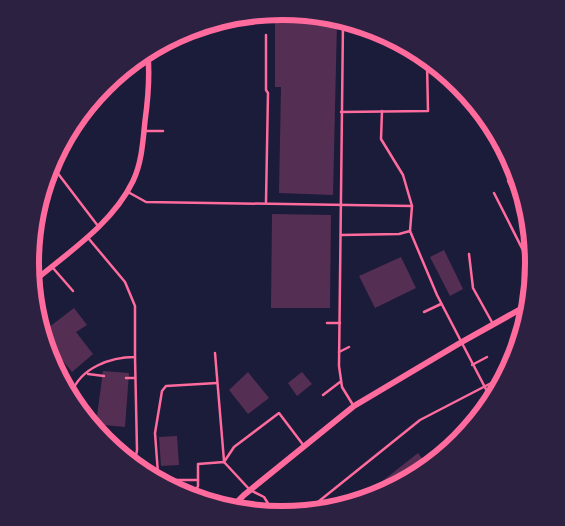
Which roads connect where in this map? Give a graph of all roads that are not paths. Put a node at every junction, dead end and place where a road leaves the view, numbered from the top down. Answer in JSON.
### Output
{"nodes":[{"id":1,"x":343,"y":28,"type":"edge"},
{"id":2,"x":266,"y":35,"type":"dead end"},
{"id":3,"x":148,"y":60,"type":"edge"},
{"id":4,"x":427,"y":68,"type":"edge"},
{"id":5,"x":341,"y":112,"type":"junction"},
{"id":6,"x":382,"y":112,"type":"junction"},
{"id":7,"x":163,"y":131,"type":"dead end"},
{"id":8,"x":144,"y":132,"type":"junction"},
{"id":9,"x":57,"y":173,"type":"edge"},
{"id":10,"x":509,"y":176,"type":"edge"},
{"id":11,"x":127,"y":191,"type":"junction"},
{"id":12,"x":494,"y":193,"type":"dead end"},
{"id":13,"x":516,"y":198,"type":"edge"},
{"id":14,"x":266,"y":202,"type":"junction"},
{"id":15,"x":340,"y":204,"type":"junction"},
{"id":16,"x":412,"y":206,"type":"junction"},
{"id":17,"x":98,"y":226,"type":"junction"},
{"id":18,"x":410,"y":231,"type":"junction"},
{"id":19,"x":341,"y":235,"type":"junction"},
{"id":20,"x":87,"y":237,"type":"junction"},
{"id":21,"x":469,"y":254,"type":"dead end"},
{"id":22,"x":526,"y":255,"type":"edge"},
{"id":23,"x":52,"y":267,"type":"junction"},
{"id":24,"x":40,"y":276,"type":"edge"},
{"id":25,"x":73,"y":291,"type":"dead end"},
{"id":26,"x":441,"y":304,"type":"junction"},
{"id":27,"x":521,"y":309,"type":"edge"},
{"id":28,"x":424,"y":312,"type":"dead end"},
{"id":29,"x":328,"y":323,"type":"dead end"},
{"id":30,"x":340,"y":323,"type":"junction"},
{"id":31,"x":493,"y":324,"type":"junction"},
{"id":32,"x":460,"y":343,"type":"junction"},
{"id":33,"x":349,"y":347,"type":"dead end"},
{"id":34,"x":340,"y":352,"type":"junction"},
{"id":35,"x":215,"y":353,"type":"dead end"},
{"id":36,"x":135,"y":357,"type":"junction"},
{"id":37,"x":487,"y":357,"type":"dead end"},
{"id":38,"x":472,"y":365,"type":"junction"},
{"id":39,"x":86,"y":374,"type":"junction"},
{"id":40,"x":104,"y":376,"type":"dead end"},
{"id":41,"x":126,"y":378,"type":"dead end"},
{"id":42,"x":135,"y":378,"type":"junction"},
{"id":43,"x":495,"y":381,"type":"edge"},
{"id":44,"x":341,"y":382,"type":"junction"},
{"id":45,"x":217,"y":383,"type":"junction"},
{"id":46,"x":484,"y":386,"type":"junction"},
{"id":47,"x":74,"y":387,"type":"edge"},
{"id":48,"x":488,"y":393,"type":"edge"},
{"id":49,"x":323,"y":395,"type":"dead end"},
{"id":50,"x":354,"y":406,"type":"junction"},
{"id":51,"x":305,"y":446,"type":"junction"},
{"id":52,"x":135,"y":456,"type":"edge"},
{"id":53,"x":224,"y":462,"type":"junction"},
{"id":54,"x":158,"y":471,"type":"edge"},
{"id":55,"x":173,"y":480,"type":"edge"},
{"id":56,"x":198,"y":480,"type":"junction"},
{"id":57,"x":195,"y":490,"type":"edge"},
{"id":58,"x":250,"y":490,"type":"junction"},
{"id":59,"x":238,"y":502,"type":"edge"},
{"id":60,"x":316,"y":504,"type":"edge"},
{"id":61,"x":269,"y":505,"type":"edge"}],
"edges":[{"from":1,"to":5,"type":"lane"},
{"from":2,"to":14,"type":"lane"},
{"from":3,"to":8,"type":"street"},
{"from":4,"to":6,"type":"lane"},
{"from":5,"to":6,"type":"lane"},
{"from":5,"to":15,"type":"lane"},
{"from":6,"to":16,"type":"lane"},
{"from":7,"to":8,"type":"lane"},
{"from":8,"to":11,"type":"street"},
{"from":9,"to":17,"type":"lane"},
{"from":10,"to":13,"type":"lane"},
{"from":11,"to":14,"type":"lane"},
{"from":11,"to":17,"type":"street"},
{"from":12,"to":22,"type":"lane"},
{"from":14,"to":15,"type":"lane"},
{"from":15,"to":16,"type":"lane"},
{"from":15,"to":19,"type":"lane"},
{"from":16,"to":18,"type":"lane"},
{"from":17,"to":20,"type":"street"},
{"from":18,"to":19,"type":"lane"},
{"from":18,"to":26,"type":"lane"},
{"from":19,"to":30,"type":"lane"},
{"from":20,"to":23,"type":"street"},
{"from":20,"to":36,"type":"lane"},
{"from":21,"to":31,"type":"lane"},
{"from":23,"to":24,"type":"street"},
{"from":23,"to":25,"type":"lane"},
{"from":26,"to":28,"type":"lane"},
{"from":26,"to":32,"type":"lane"},
{"from":27,"to":31,"type":"main road"},
{"from":29,"to":30,"type":"lane"},
{"from":30,"to":34,"type":"lane"},
{"from":31,"to":32,"type":"main road"},
{"from":32,"to":38,"type":"lane"},
{"from":32,"to":50,"type":"main road"},
{"from":33,"to":34,"type":"lane"},
{"from":34,"to":44,"type":"lane"},
{"from":35,"to":45,"type":"lane"},
{"from":36,"to":39,"type":"lane"},
{"from":36,"to":42,"type":"lane"},
{"from":37,"to":38,"type":"lane"},
{"from":38,"to":46,"type":"lane"},
{"from":39,"to":40,"type":"lane"},
{"from":39,"to":47,"type":"lane"},
{"from":41,"to":42,"type":"lane"},
{"from":42,"to":52,"type":"lane"},
{"from":43,"to":46,"type":"lane"},
{"from":44,"to":49,"type":"lane"},
{"from":44,"to":50,"type":"lane"},
{"from":45,"to":53,"type":"lane"},
{"from":45,"to":54,"type":"lane"},
{"from":46,"to":48,"type":"lane"},
{"from":46,"to":60,"type":"lane"},
{"from":50,"to":51,"type":"main road"},
{"from":51,"to":53,"type":"lane"},
{"from":51,"to":58,"type":"main road"},
{"from":53,"to":56,"type":"lane"},
{"from":53,"to":58,"type":"lane"},
{"from":55,"to":56,"type":"lane"},
{"from":56,"to":57,"type":"lane"},
{"from":58,"to":59,"type":"main road"},
{"from":58,"to":61,"type":"lane"}]}
